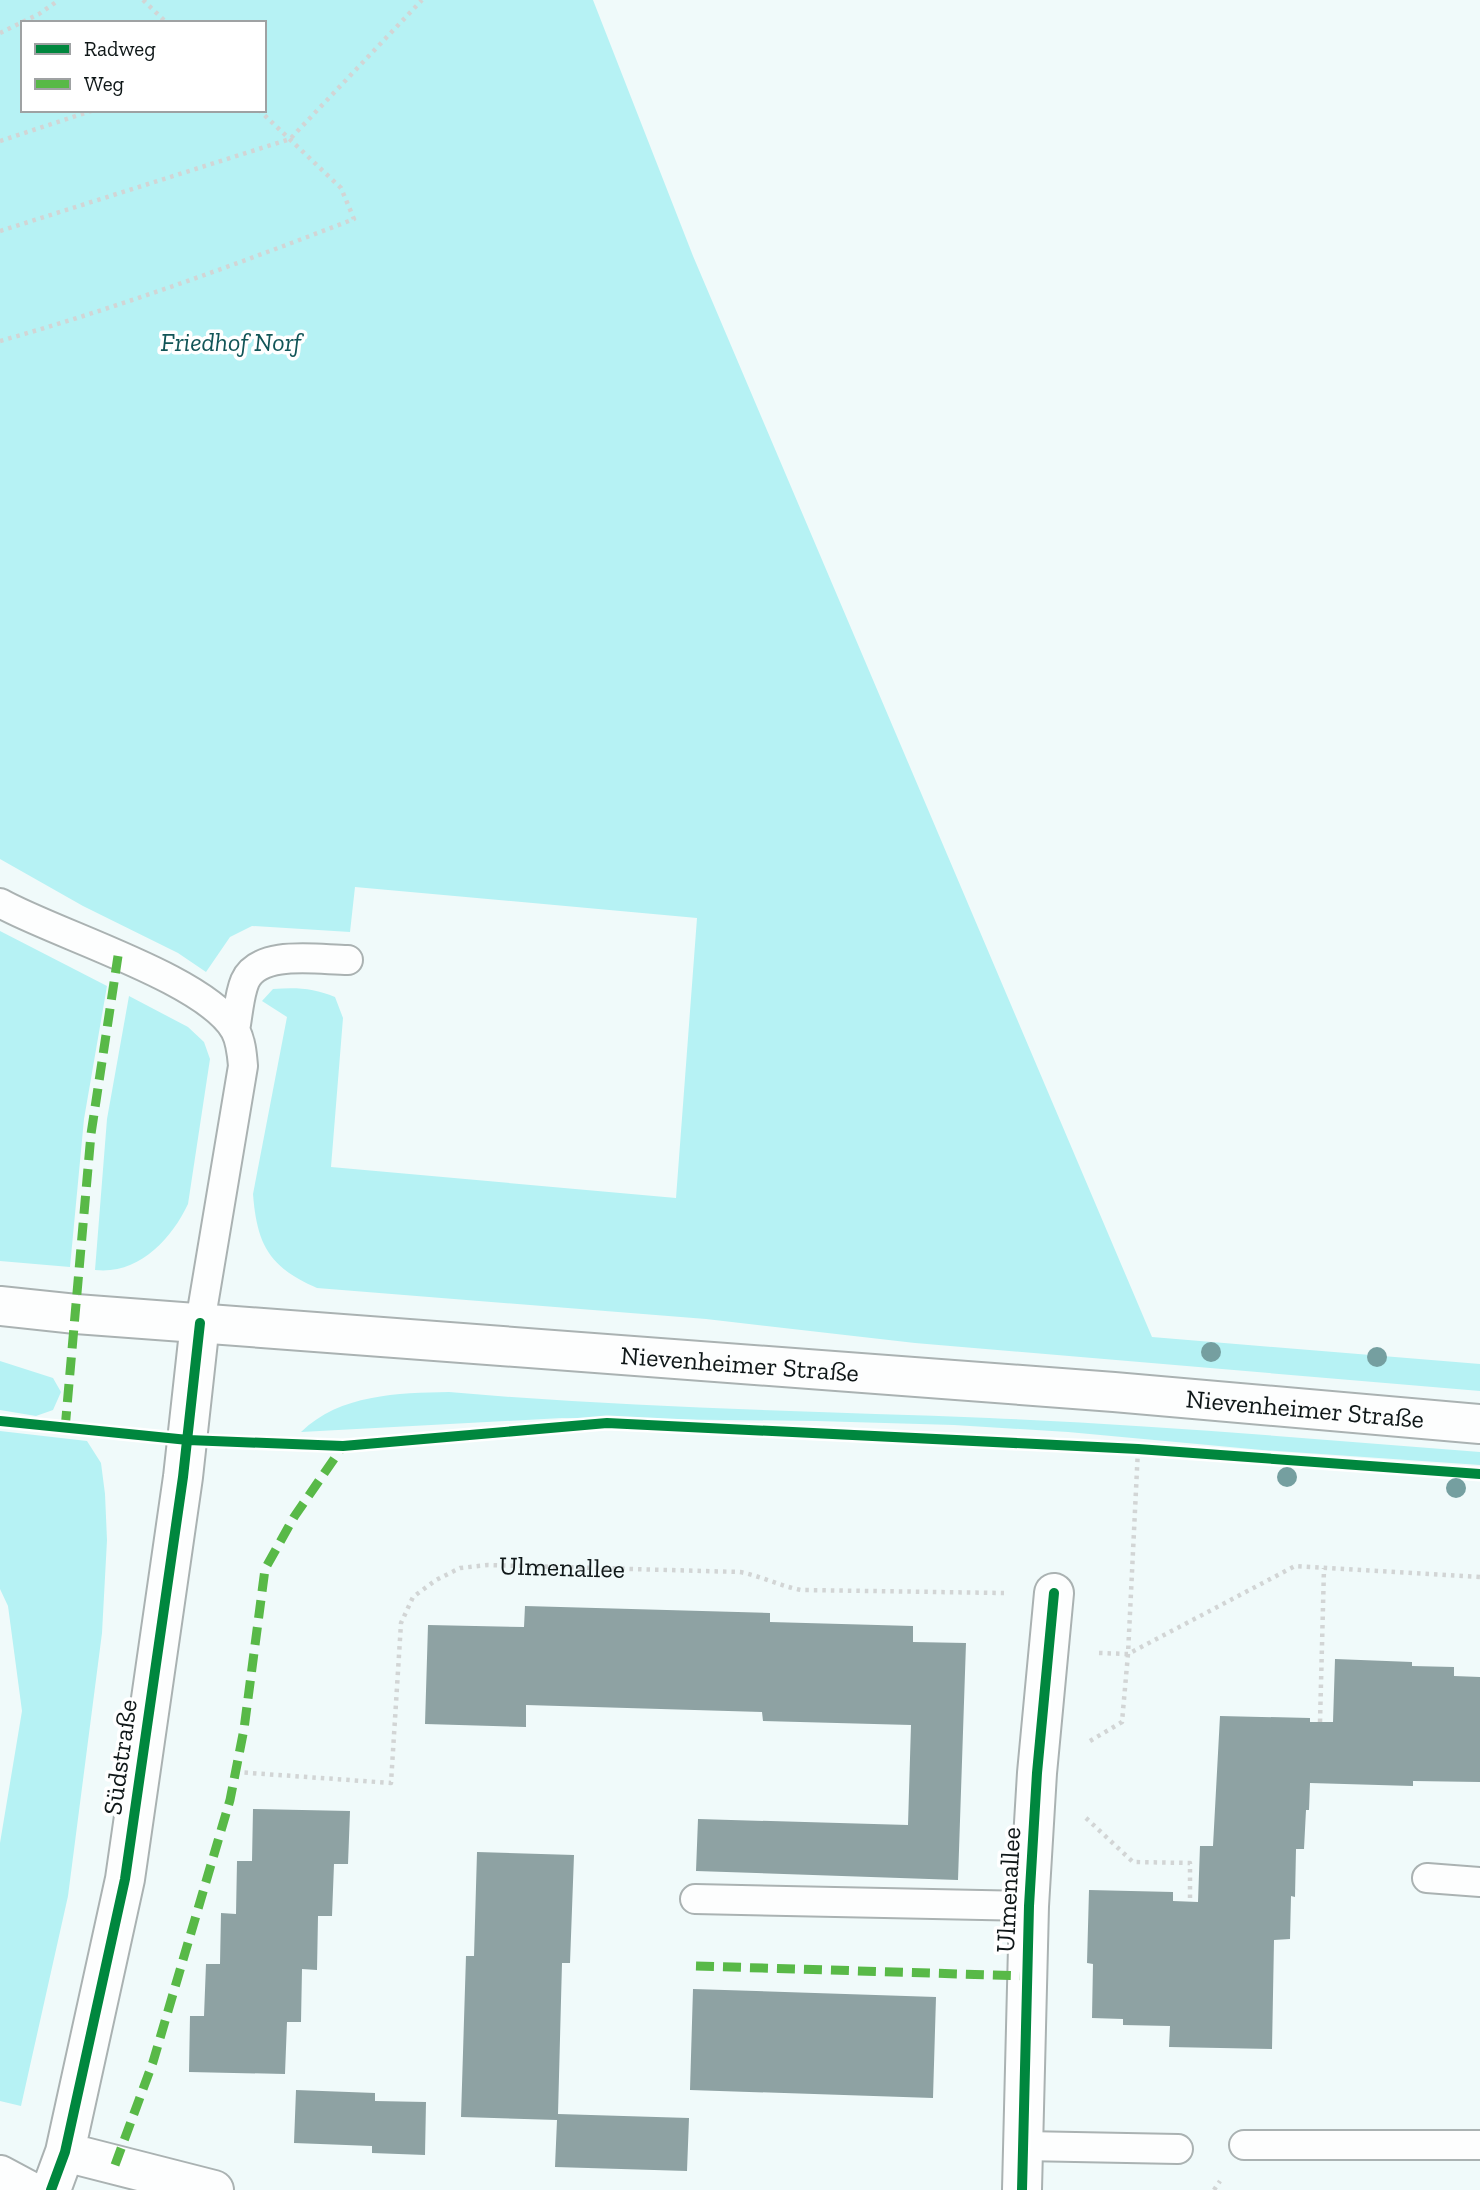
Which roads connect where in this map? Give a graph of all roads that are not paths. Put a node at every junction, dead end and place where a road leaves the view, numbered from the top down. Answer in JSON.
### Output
{"nodes":[{"id":1,"x":0,"y":903,"type":"edge"},
{"id":2,"x":348,"y":960,"type":"dead end"},
{"id":3,"x":235,"y":1030,"type":"junction"},
{"id":4,"x":0,"y":1306,"type":"edge"},
{"id":5,"x":200,"y":1323,"type":"junction"},
{"id":6,"x":1480,"y":1424,"type":"edge"},
{"id":7,"x":1054,"y":1593,"type":"road end"},
{"id":8,"x":1427,"y":1878,"type":"dead end"},
{"id":9,"x":1480,"y":1882,"type":"edge"},
{"id":10,"x":695,"y":1899,"type":"dead end"},
{"id":11,"x":1029,"y":1906,"type":"junction"},
{"id":12,"x":1244,"y":2145,"type":"dead end"},
{"id":13,"x":1480,"y":2145,"type":"edge"},
{"id":14,"x":1024,"y":2146,"type":"junction"},
{"id":15,"x":1178,"y":2149,"type":"dead end"},
{"id":16,"x":65,"y":2152,"type":"junction"},
{"id":17,"x":0,"y":2175,"type":"edge"},
{"id":18,"x":28,"y":2190,"type":"edge"},
{"id":19,"x":51,"y":2190,"type":"edge"},
{"id":20,"x":214,"y":2190,"type":"edge"},
{"id":21,"x":1023,"y":2190,"type":"edge"}],
"edges":[{"from":1,"to":3,"type":"lane"},
{"from":2,"to":3,"type":"lane"},
{"from":3,"to":5,"type":"lane"},
{"from":4,"to":5,"type":"street","name":"Nievenheimer Straße"},
{"from":5,"to":6,"type":"street","name":"Nievenheimer Straße"},
{"from":5,"to":16,"type":"street","name":"Südstraße"},
{"from":7,"to":11,"type":"street","name":"Ulmenallee"},
{"from":8,"to":9,"type":"lane"},
{"from":10,"to":11,"type":"lane"},
{"from":11,"to":14,"type":"street","name":"Ulmenallee"},
{"from":12,"to":13,"type":"lane"},
{"from":14,"to":15,"type":"lane"},
{"from":14,"to":21,"type":"street","name":"Ulmenallee"},
{"from":16,"to":19,"type":"street","name":"Südstraße"},
{"from":16,"to":20,"type":"street"},
{"from":17,"to":18,"type":"street"}]}
